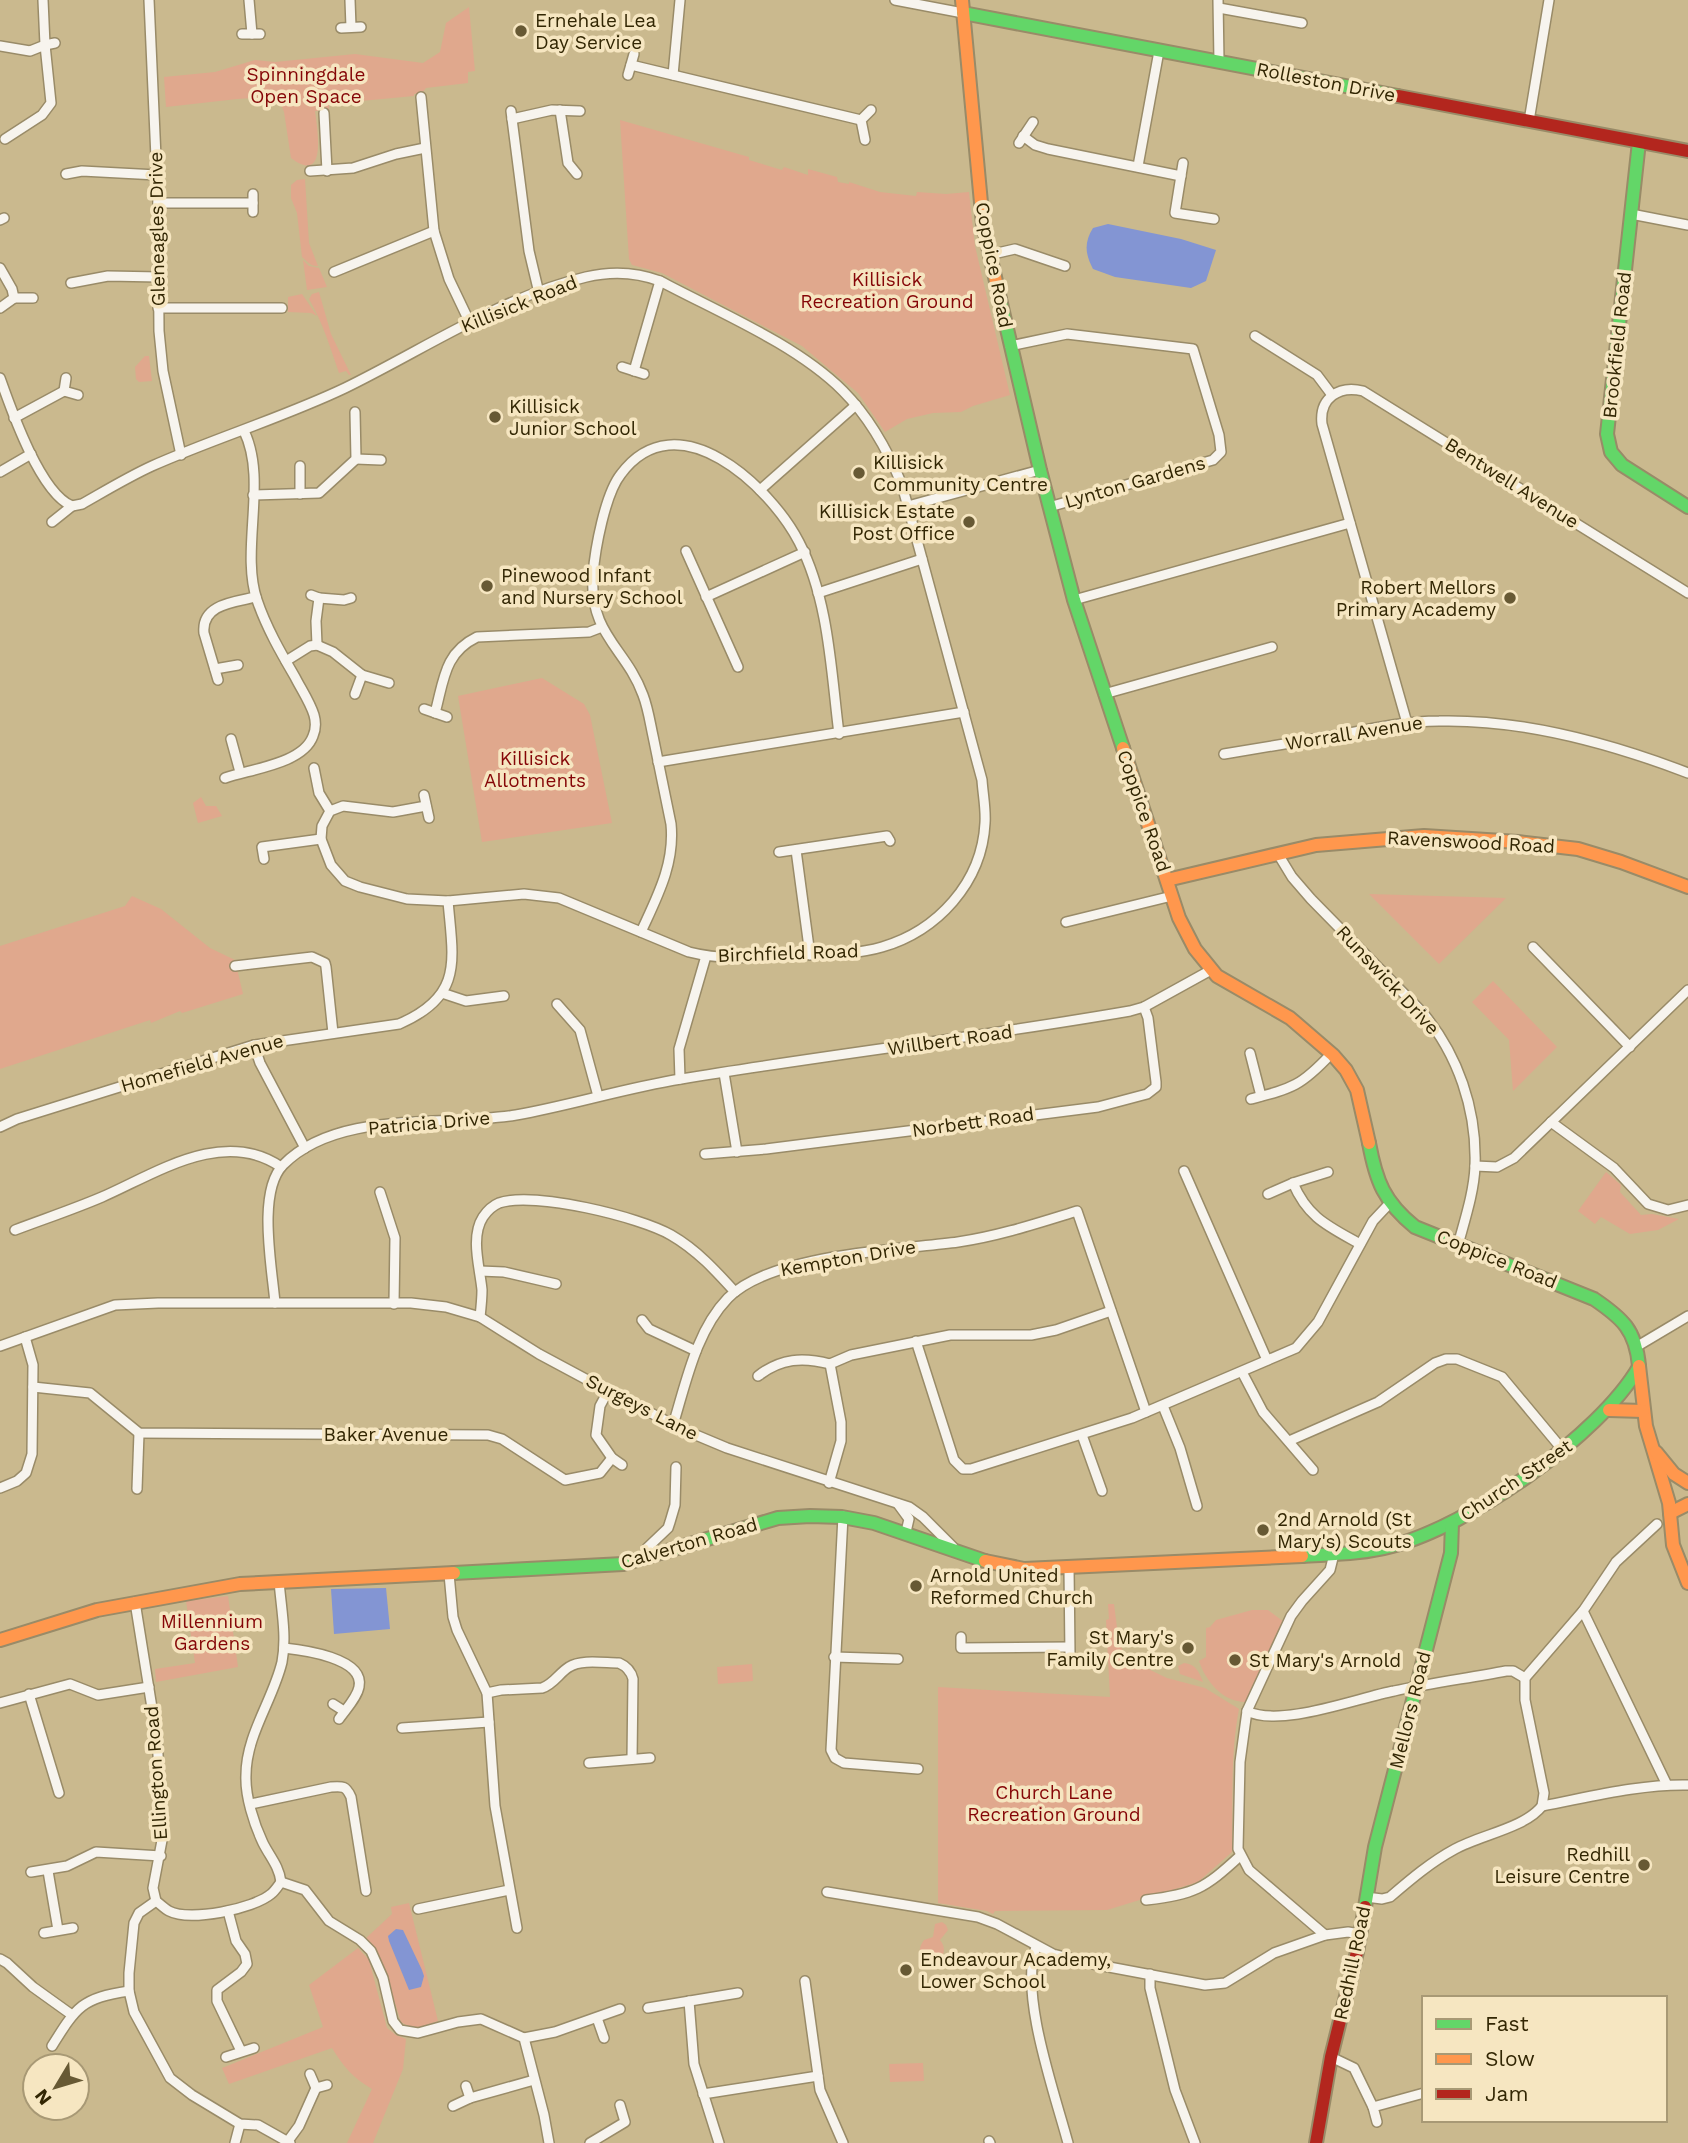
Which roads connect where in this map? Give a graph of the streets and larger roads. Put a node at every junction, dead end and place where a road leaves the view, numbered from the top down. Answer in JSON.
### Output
{"nodes":[{"id":1,"x":43,"y":0,"type":"edge"},
{"id":2,"x":149,"y":0,"type":"edge"},
{"id":3,"x":249,"y":0,"type":"edge"},
{"id":4,"x":350,"y":0,"type":"edge"},
{"id":5,"x":680,"y":0,"type":"edge"},
{"id":6,"x":895,"y":0,"type":"edge"},
{"id":7,"x":1549,"y":0,"type":"edge"},
{"id":8,"x":1218,"y":4,"type":"edge"},
{"id":9,"x":962,"y":6,"type":"edge"},
{"id":10,"x":1302,"y":23,"type":"dead end"},
{"id":11,"x":351,"y":27,"type":"dead end"},
{"id":12,"x":251,"y":34,"type":"dead end"},
{"id":13,"x":50,"y":44,"type":"junction"},
{"id":14,"x":0,"y":46,"type":"edge"},
{"id":15,"x":1159,"y":51,"type":"junction"},
{"id":16,"x":634,"y":54,"type":"dead end"},
{"id":17,"x":1219,"y":61,"type":"junction"},
{"id":18,"x":673,"y":75,"type":"junction"},
{"id":19,"x":421,"y":97,"type":"dead end"},
{"id":20,"x":560,"y":110,"type":"junction"},
{"id":21,"x":871,"y":110,"type":"dead end"},
{"id":22,"x":580,"y":111,"type":"dead end"},
{"id":23,"x":324,"y":113,"type":"dead end"},
{"id":24,"x":861,"y":120,"type":"junction"},
{"id":25,"x":1529,"y":121,"type":"junction"},
{"id":26,"x":1033,"y":122,"type":"dead end"},
{"id":27,"x":5,"y":139,"type":"dead end"},
{"id":28,"x":865,"y":140,"type":"dead end"},
{"id":29,"x":1639,"y":142,"type":"junction"},
{"id":30,"x":425,"y":148,"type":"junction"},
{"id":31,"x":1688,"y":151,"type":"edge"},
{"id":32,"x":1183,"y":163,"type":"dead end"},
{"id":33,"x":1138,"y":166,"type":"junction"},
{"id":34,"x":310,"y":171,"type":"dead end"},
{"id":35,"x":327,"y":171,"type":"junction"},
{"id":36,"x":66,"y":174,"type":"dead end"},
{"id":37,"x":157,"y":174,"type":"junction"},
{"id":38,"x":577,"y":174,"type":"dead end"},
{"id":39,"x":1181,"y":176,"type":"junction"},
{"id":40,"x":158,"y":202,"type":"junction"},
{"id":41,"x":253,"y":203,"type":"dead end"},
{"id":42,"x":1631,"y":215,"type":"junction"},
{"id":43,"x":1214,"y":219,"type":"dead end"},
{"id":44,"x":1688,"y":225,"type":"edge"},
{"id":45,"x":434,"y":231,"type":"junction"},
{"id":46,"x":989,"y":255,"type":"junction"},
{"id":47,"x":1065,"y":266,"type":"dead end"},
{"id":48,"x":0,"y":268,"type":"edge"},
{"id":49,"x":334,"y":272,"type":"dead end"},
{"id":50,"x":159,"y":277,"type":"junction"},
{"id":51,"x":660,"y":281,"type":"junction"},
{"id":52,"x":71,"y":283,"type":"dead end"},
{"id":53,"x":539,"y":293,"type":"junction"},
{"id":54,"x":13,"y":298,"type":"junction"},
{"id":55,"x":33,"y":298,"type":"dead end"},
{"id":56,"x":158,"y":308,"type":"junction"},
{"id":57,"x":282,"y":308,"type":"dead end"},
{"id":58,"x":0,"y":309,"type":"edge"},
{"id":59,"x":470,"y":323,"type":"junction"},
{"id":60,"x":1255,"y":336,"type":"dead end"},
{"id":61,"x":1010,"y":346,"type":"junction"},
{"id":62,"x":622,"y":368,"type":"dead end"},
{"id":63,"x":0,"y":378,"type":"edge"},
{"id":64,"x":66,"y":378,"type":"dead end"},
{"id":65,"x":64,"y":391,"type":"junction"},
{"id":66,"x":78,"y":395,"type":"dead end"},
{"id":67,"x":1332,"y":395,"type":"junction"},
{"id":68,"x":856,"y":405,"type":"junction"},
{"id":69,"x":355,"y":412,"type":"dead end"},
{"id":70,"x":14,"y":418,"type":"junction"},
{"id":71,"x":244,"y":430,"type":"junction"},
{"id":72,"x":31,"y":454,"type":"junction"},
{"id":73,"x":181,"y":455,"type":"junction"},
{"id":74,"x":356,"y":459,"type":"junction"},
{"id":75,"x":381,"y":460,"type":"dead end"},
{"id":76,"x":300,"y":466,"type":"dead end"},
{"id":77,"x":1040,"y":470,"type":"junction"},
{"id":78,"x":0,"y":472,"type":"edge"},
{"id":79,"x":760,"y":490,"type":"junction"},
{"id":80,"x":253,"y":495,"type":"junction"},
{"id":81,"x":300,"y":495,"type":"junction"},
{"id":82,"x":72,"y":506,"type":"junction"},
{"id":83,"x":908,"y":506,"type":"junction"},
{"id":84,"x":1049,"y":507,"type":"junction"},
{"id":85,"x":1688,"y":507,"type":"edge"},
{"id":86,"x":52,"y":522,"type":"dead end"},
{"id":87,"x":1350,"y":523,"type":"junction"},
{"id":88,"x":686,"y":551,"type":"dead end"},
{"id":89,"x":804,"y":552,"type":"junction"},
{"id":90,"x":922,"y":559,"type":"junction"},
{"id":91,"x":818,"y":593,"type":"junction"},
{"id":92,"x":1688,"y":593,"type":"edge"},
{"id":93,"x":256,"y":597,"type":"junction"},
{"id":94,"x":706,"y":597,"type":"junction"},
{"id":95,"x":351,"y":598,"type":"dead end"},
{"id":96,"x":1074,"y":600,"type":"junction"},
{"id":97,"x":602,"y":626,"type":"junction"},
{"id":98,"x":317,"y":645,"type":"junction"},
{"id":99,"x":1272,"y":648,"type":"dead end"},
{"id":100,"x":286,"y":661,"type":"junction"},
{"id":101,"x":238,"y":665,"type":"dead end"},
{"id":102,"x":738,"y":667,"type":"dead end"},
{"id":103,"x":215,"y":669,"type":"junction"},
{"id":104,"x":362,"y":675,"type":"junction"},
{"id":105,"x":218,"y":680,"type":"dead end"},
{"id":106,"x":389,"y":683,"type":"dead end"},
{"id":107,"x":355,"y":694,"type":"dead end"},
{"id":108,"x":1104,"y":694,"type":"junction"},
{"id":109,"x":424,"y":709,"type":"dead end"},
{"id":110,"x":964,"y":712,"type":"junction"},
{"id":111,"x":435,"y":713,"type":"junction"},
{"id":112,"x":447,"y":717,"type":"dead end"},
{"id":113,"x":1407,"y":723,"type":"junction"},
{"id":114,"x":839,"y":734,"type":"junction"},
{"id":115,"x":231,"y":739,"type":"dead end"},
{"id":116,"x":1224,"y":754,"type":"dead end"},
{"id":117,"x":658,"y":762,"type":"junction"},
{"id":118,"x":314,"y":768,"type":"dead end"},
{"id":119,"x":240,"y":772,"type":"junction"},
{"id":120,"x":1688,"y":773,"type":"edge"},
{"id":121,"x":225,"y":778,"type":"dead end"},
{"id":122,"x":424,"y":795,"type":"dead end"},
{"id":123,"x":426,"y":806,"type":"junction"},
{"id":124,"x":330,"y":811,"type":"junction"},
{"id":125,"x":429,"y":818,"type":"dead end"},
{"id":126,"x":321,"y":839,"type":"junction"},
{"id":127,"x":890,"y":841,"type":"dead end"},
{"id":128,"x":796,"y":850,"type":"junction"},
{"id":129,"x":779,"y":852,"type":"dead end"},
{"id":130,"x":1278,"y":854,"type":"junction"},
{"id":131,"x":264,"y":859,"type":"dead end"},
{"id":132,"x":1167,"y":880,"type":"junction"},
{"id":133,"x":1688,"y":887,"type":"edge"},
{"id":134,"x":1172,"y":896,"type":"junction"},
{"id":135,"x":448,"y":901,"type":"junction"},
{"id":136,"x":1066,"y":922,"type":"dead end"},
{"id":137,"x":642,"y":932,"type":"junction"},
{"id":138,"x":1533,"y":947,"type":"dead end"},
{"id":139,"x":255,"y":951,"type":"dead end"},
{"id":140,"x":810,"y":955,"type":"junction"},
{"id":141,"x":706,"y":956,"type":"junction"},
{"id":142,"x":257,"y":964,"type":"junction"},
{"id":143,"x":235,"y":966,"type":"dead end"},
{"id":144,"x":1211,"y":970,"type":"junction"},
{"id":145,"x":1688,"y":990,"type":"edge"},
{"id":146,"x":442,"y":993,"type":"junction"},
{"id":147,"x":504,"y":996,"type":"dead end"},
{"id":148,"x":557,"y":1005,"type":"dead end"},
{"id":149,"x":1144,"y":1007,"type":"junction"},
{"id":150,"x":333,"y":1032,"type":"junction"},
{"id":151,"x":254,"y":1045,"type":"junction"},
{"id":152,"x":1630,"y":1047,"type":"junction"},
{"id":153,"x":1331,"y":1054,"type":"junction"},
{"id":154,"x":1248,"y":1059,"type":"dead end"},
{"id":155,"x":724,"y":1073,"type":"junction"},
{"id":156,"x":680,"y":1079,"type":"junction"},
{"id":157,"x":598,"y":1096,"type":"junction"},
{"id":158,"x":1261,"y":1096,"type":"junction"},
{"id":159,"x":1251,"y":1099,"type":"dead end"},
{"id":160,"x":1551,"y":1122,"type":"junction"},
{"id":161,"x":0,"y":1127,"type":"edge"},
{"id":162,"x":305,"y":1148,"type":"junction"},
{"id":163,"x":737,"y":1152,"type":"junction"},
{"id":164,"x":705,"y":1154,"type":"dead end"},
{"id":165,"x":1475,"y":1166,"type":"junction"},
{"id":166,"x":281,"y":1167,"type":"junction"},
{"id":167,"x":1184,"y":1171,"type":"dead end"},
{"id":168,"x":1328,"y":1172,"type":"dead end"},
{"id":169,"x":1293,"y":1183,"type":"junction"},
{"id":170,"x":380,"y":1192,"type":"dead end"},
{"id":171,"x":1268,"y":1194,"type":"dead end"},
{"id":172,"x":1389,"y":1204,"type":"junction"},
{"id":173,"x":1688,"y":1205,"type":"edge"},
{"id":174,"x":48,"y":1218,"type":"junction"},
{"id":175,"x":51,"y":1228,"type":"dead end"},
{"id":176,"x":15,"y":1230,"type":"dead end"},
{"id":177,"x":1360,"y":1244,"type":"junction"},
{"id":178,"x":1458,"y":1245,"type":"junction"},
{"id":179,"x":480,"y":1271,"type":"junction"},
{"id":180,"x":556,"y":1284,"type":"dead end"},
{"id":181,"x":735,"y":1292,"type":"junction"},
{"id":182,"x":275,"y":1303,"type":"junction"},
{"id":183,"x":394,"y":1304,"type":"junction"},
{"id":184,"x":1111,"y":1311,"type":"junction"},
{"id":185,"x":1688,"y":1316,"type":"edge"},
{"id":186,"x":480,"y":1317,"type":"junction"},
{"id":187,"x":642,"y":1320,"type":"dead end"},
{"id":188,"x":25,"y":1337,"type":"junction"},
{"id":189,"x":916,"y":1341,"type":"junction"},
{"id":190,"x":0,"y":1346,"type":"edge"},
{"id":191,"x":1636,"y":1347,"type":"junction"},
{"id":192,"x":696,"y":1351,"type":"junction"},
{"id":193,"x":1268,"y":1360,"type":"junction"},
{"id":194,"x":830,"y":1364,"type":"junction"},
{"id":195,"x":1639,"y":1366,"type":"junction"},
{"id":196,"x":1242,"y":1372,"type":"junction"},
{"id":197,"x":758,"y":1376,"type":"dead end"},
{"id":198,"x":33,"y":1387,"type":"junction"},
{"id":199,"x":608,"y":1391,"type":"junction"},
{"id":200,"x":1163,"y":1406,"type":"junction"},
{"id":201,"x":1642,"y":1406,"type":"junction"},
{"id":202,"x":1609,"y":1410,"type":"junction"},
{"id":203,"x":1146,"y":1412,"type":"junction"},
{"id":204,"x":673,"y":1424,"type":"junction"},
{"id":205,"x":139,"y":1433,"type":"junction"},
{"id":206,"x":1082,"y":1435,"type":"junction"},
{"id":207,"x":1289,"y":1441,"type":"junction"},
{"id":208,"x":1651,"y":1446,"type":"junction"},
{"id":209,"x":1562,"y":1450,"type":"junction"},
{"id":210,"x":612,"y":1458,"type":"junction"},
{"id":211,"x":622,"y":1465,"type":"dead end"},
{"id":212,"x":676,"y":1467,"type":"dead end"},
{"id":213,"x":1313,"y":1470,"type":"dead end"},
{"id":214,"x":829,"y":1483,"type":"junction"},
{"id":215,"x":1688,"y":1483,"type":"edge"},
{"id":216,"x":0,"y":1488,"type":"edge"},
{"id":217,"x":137,"y":1489,"type":"dead end"},
{"id":218,"x":1102,"y":1491,"type":"dead end"},
{"id":219,"x":896,"y":1503,"type":"junction"},
{"id":220,"x":1688,"y":1504,"type":"edge"},
{"id":221,"x":1197,"y":1506,"type":"dead end"},
{"id":222,"x":1670,"y":1513,"type":"junction"},
{"id":223,"x":843,"y":1516,"type":"junction"},
{"id":224,"x":923,"y":1517,"type":"junction"},
{"id":225,"x":1452,"y":1523,"type":"junction"},
{"id":226,"x":1657,"y":1524,"type":"dead end"},
{"id":227,"x":906,"y":1532,"type":"junction"},
{"id":228,"x":1646,"y":1534,"type":"junction"},
{"id":229,"x":919,"y":1537,"type":"junction"},
{"id":230,"x":1654,"y":1543,"type":"dead end"},
{"id":231,"x":959,"y":1552,"type":"junction"},
{"id":232,"x":1334,"y":1554,"type":"junction"},
{"id":233,"x":650,"y":1557,"type":"junction"},
{"id":234,"x":1069,"y":1567,"type":"junction"},
{"id":235,"x":449,"y":1574,"type":"junction"},
{"id":236,"x":279,"y":1581,"type":"junction"},
{"id":237,"x":1688,"y":1583,"type":"edge"},
{"id":238,"x":135,"y":1602,"type":"junction"},
{"id":239,"x":1583,"y":1611,"type":"junction"},
{"id":240,"x":961,"y":1637,"type":"dead end"},
{"id":241,"x":0,"y":1640,"type":"edge"},
{"id":242,"x":284,"y":1648,"type":"junction"},
{"id":243,"x":834,"y":1657,"type":"junction"},
{"id":244,"x":883,"y":1658,"type":"junction"},
{"id":245,"x":898,"y":1659,"type":"dead end"},
{"id":246,"x":882,"y":1671,"type":"dead end"},
{"id":247,"x":1525,"y":1678,"type":"junction"},
{"id":248,"x":149,"y":1687,"type":"junction"},
{"id":249,"x":1415,"y":1687,"type":"junction"},
{"id":250,"x":487,"y":1693,"type":"junction"},
{"id":251,"x":29,"y":1694,"type":"junction"},
{"id":252,"x":0,"y":1703,"type":"edge"},
{"id":253,"x":333,"y":1704,"type":"dead end"},
{"id":254,"x":1247,"y":1711,"type":"junction"},
{"id":255,"x":489,"y":1722,"type":"junction"},
{"id":256,"x":402,"y":1728,"type":"dead end"},
{"id":257,"x":650,"y":1758,"type":"dead end"},
{"id":258,"x":632,"y":1759,"type":"junction"},
{"id":259,"x":589,"y":1763,"type":"dead end"},
{"id":260,"x":902,"y":1768,"type":"junction"},
{"id":261,"x":918,"y":1769,"type":"dead end"},
{"id":262,"x":902,"y":1779,"type":"dead end"},
{"id":263,"x":1667,"y":1785,"type":"junction"},
{"id":264,"x":1688,"y":1785,"type":"edge"},
{"id":265,"x":59,"y":1793,"type":"dead end"},
{"id":266,"x":251,"y":1804,"type":"junction"},
{"id":267,"x":1542,"y":1806,"type":"junction"},
{"id":268,"x":160,"y":1856,"type":"junction"},
{"id":269,"x":1240,"y":1856,"type":"junction"},
{"id":270,"x":48,"y":1871,"type":"junction"},
{"id":271,"x":31,"y":1872,"type":"dead end"},
{"id":272,"x":281,"y":1882,"type":"junction"},
{"id":273,"x":368,"y":1884,"type":"dead end"},
{"id":274,"x":509,"y":1890,"type":"junction"},
{"id":275,"x":827,"y":1892,"type":"dead end"},
{"id":276,"x":1366,"y":1897,"type":"junction"},
{"id":277,"x":1146,"y":1900,"type":"dead end"},
{"id":278,"x":156,"y":1901,"type":"junction"},
{"id":279,"x":418,"y":1909,"type":"dead end"},
{"id":280,"x":228,"y":1911,"type":"junction"},
{"id":281,"x":73,"y":1928,"type":"dead end"},
{"id":282,"x":517,"y":1928,"type":"dead end"},
{"id":283,"x":58,"y":1930,"type":"junction"},
{"id":284,"x":44,"y":1933,"type":"dead end"},
{"id":285,"x":1360,"y":1934,"type":"junction"},
{"id":286,"x":1325,"y":1935,"type":"junction"},
{"id":287,"x":1036,"y":1947,"type":"junction"},
{"id":288,"x":0,"y":1959,"type":"edge"},
{"id":289,"x":1150,"y":1974,"type":"junction"},
{"id":290,"x":805,"y":1981,"type":"dead end"},
{"id":291,"x":129,"y":1991,"type":"junction"},
{"id":292,"x":807,"y":1995,"type":"junction"},
{"id":293,"x":734,"y":1997,"type":"dead end"},
{"id":294,"x":796,"y":1997,"type":"dead end"},
{"id":295,"x":688,"y":2001,"type":"junction"},
{"id":296,"x":620,"y":2009,"type":"dead end"},
{"id":297,"x":72,"y":2015,"type":"junction"},
{"id":298,"x":597,"y":2018,"type":"junction"},
{"id":299,"x":654,"y":2019,"type":"dead end"},
{"id":300,"x":524,"y":2038,"type":"junction"},
{"id":301,"x":604,"y":2038,"type":"dead end"},
{"id":302,"x":52,"y":2046,"type":"dead end"},
{"id":303,"x":254,"y":2048,"type":"dead end"},
{"id":304,"x":242,"y":2051,"type":"junction"},
{"id":305,"x":226,"y":2057,"type":"dead end"},
{"id":306,"x":1331,"y":2057,"type":"junction"},
{"id":307,"x":310,"y":2074,"type":"dead end"},
{"id":308,"x":818,"y":2076,"type":"junction"},
{"id":309,"x":534,"y":2080,"type":"junction"},
{"id":310,"x":327,"y":2085,"type":"dead end"},
{"id":311,"x":466,"y":2085,"type":"dead end"},
{"id":312,"x":316,"y":2088,"type":"junction"},
{"id":313,"x":703,"y":2094,"type":"junction"},
{"id":314,"x":1422,"y":2094,"type":"edge"},
{"id":315,"x":470,"y":2098,"type":"junction"},
{"id":316,"x":620,"y":2105,"type":"dead end"},
{"id":317,"x":453,"y":2106,"type":"dead end"},
{"id":318,"x":1373,"y":2107,"type":"junction"},
{"id":319,"x":625,"y":2122,"type":"junction"},
{"id":320,"x":1377,"y":2122,"type":"dead end"},
{"id":321,"x":240,"y":2124,"type":"junction"},
{"id":322,"x":636,"y":2125,"type":"dead end"},
{"id":323,"x":289,"y":2142,"type":"edge"},
{"id":324,"x":235,"y":2143,"type":"edge"},
{"id":325,"x":549,"y":2143,"type":"edge"},
{"id":326,"x":590,"y":2143,"type":"edge"},
{"id":327,"x":719,"y":2143,"type":"edge"},
{"id":328,"x":843,"y":2143,"type":"edge"},
{"id":329,"x":1068,"y":2143,"type":"edge"},
{"id":330,"x":1195,"y":2143,"type":"edge"},
{"id":331,"x":1316,"y":2143,"type":"edge"}],
"edges":[{"from":1,"to":13,"type":"street"},
{"from":2,"to":37,"type":"street","name":"Gleneagles Drive"},
{"from":3,"to":12,"type":"street"},
{"from":4,"to":11,"type":"street"},
{"from":5,"to":18,"type":"street"},
{"from":6,"to":9,"type":"street"},
{"from":7,"to":25,"type":"street"},
{"from":8,"to":10,"type":"street"},
{"from":8,"to":17,"type":"street"},
{"from":9,"to":15,"type":"street","name":"Rolleston Drive"},
{"from":9,"to":46,"type":"street","name":"Coppice Road"},
{"from":13,"to":14,"type":"street"},
{"from":13,"to":27,"type":"street"},
{"from":15,"to":17,"type":"street","name":"Rolleston Drive"},
{"from":15,"to":33,"type":"street"},
{"from":16,"to":18,"type":"street"},
{"from":17,"to":25,"type":"street","name":"Rolleston Drive"},
{"from":18,"to":24,"type":"street"},
{"from":19,"to":30,"type":"street"},
{"from":20,"to":22,"type":"street"},
{"from":20,"to":38,"type":"street"},
{"from":20,"to":53,"type":"street"},
{"from":21,"to":24,"type":"street"},
{"from":23,"to":35,"type":"street"},
{"from":24,"to":28,"type":"street"},
{"from":25,"to":29,"type":"street","name":"Rolleston Drive"},
{"from":26,"to":33,"type":"street"},
{"from":29,"to":31,"type":"street","name":"Rolleston Drive"},
{"from":29,"to":42,"type":"street","name":"Brookfield Road"},
{"from":30,"to":35,"type":"street"},
{"from":30,"to":45,"type":"street"},
{"from":32,"to":39,"type":"street"},
{"from":33,"to":39,"type":"street"},
{"from":34,"to":35,"type":"street"},
{"from":36,"to":37,"type":"street"},
{"from":37,"to":40,"type":"street","name":"Gleneagles Drive"},
{"from":39,"to":43,"type":"street"},
{"from":40,"to":41,"type":"street"},
{"from":40,"to":50,"type":"street","name":"Gleneagles Drive"},
{"from":42,"to":44,"type":"street"},
{"from":42,"to":85,"type":"street","name":"Brookfield Road"},
{"from":45,"to":49,"type":"street"},
{"from":45,"to":59,"type":"street"},
{"from":46,"to":47,"type":"street"},
{"from":46,"to":61,"type":"street","name":"Coppice Road"},
{"from":48,"to":54,"type":"street"},
{"from":50,"to":52,"type":"street"},
{"from":50,"to":56,"type":"street","name":"Gleneagles Drive"},
{"from":51,"to":53,"type":"street","name":"Killisick Road"},
{"from":51,"to":62,"type":"street"},
{"from":51,"to":68,"type":"street","name":"Killisick Road"},
{"from":53,"to":59,"type":"street","name":"Killisick Road"},
{"from":54,"to":55,"type":"street"},
{"from":54,"to":58,"type":"street"},
{"from":56,"to":57,"type":"street"},
{"from":56,"to":73,"type":"street","name":"Gleneagles Drive"},
{"from":59,"to":71,"type":"street","name":"Killisick Road"},
{"from":60,"to":67,"type":"street"},
{"from":61,"to":77,"type":"street","name":"Coppice Road"},
{"from":61,"to":84,"type":"street","name":"Lynton Gardens"},
{"from":63,"to":70,"type":"street"},
{"from":64,"to":65,"type":"street"},
{"from":65,"to":66,"type":"street"},
{"from":65,"to":70,"type":"street"},
{"from":67,"to":87,"type":"street"},
{"from":67,"to":92,"type":"street","name":"Bentwell Avenue"},
{"from":68,"to":79,"type":"street"},
{"from":68,"to":83,"type":"street","name":"Killisick Road"},
{"from":69,"to":74,"type":"street"},
{"from":70,"to":72,"type":"street"},
{"from":71,"to":73,"type":"street","name":"Killisick Road"},
{"from":71,"to":80,"type":"street"},
{"from":72,"to":78,"type":"street"},
{"from":72,"to":82,"type":"street"},
{"from":73,"to":82,"type":"street","name":"Killisick Road"},
{"from":74,"to":75,"type":"street"},
{"from":74,"to":81,"type":"street"},
{"from":76,"to":81,"type":"street"},
{"from":77,"to":83,"type":"street"},
{"from":77,"to":84,"type":"street","name":"Coppice Road"},
{"from":79,"to":89,"type":"street"},
{"from":79,"to":97,"type":"street"},
{"from":80,"to":81,"type":"street"},
{"from":80,"to":93,"type":"street"},
{"from":82,"to":86,"type":"street","name":"Killisick Road"},
{"from":83,"to":90,"type":"street","name":"Birchfield Road"},
{"from":84,"to":96,"type":"street","name":"Coppice Road"},
{"from":87,"to":96,"type":"street"},
{"from":87,"to":113,"type":"street"},
{"from":88,"to":94,"type":"street"},
{"from":89,"to":91,"type":"street"},
{"from":89,"to":94,"type":"street"},
{"from":90,"to":91,"type":"street"},
{"from":90,"to":110,"type":"street","name":"Birchfield Road"},
{"from":91,"to":114,"type":"street"},
{"from":93,"to":100,"type":"street"},
{"from":93,"to":103,"type":"street"},
{"from":94,"to":102,"type":"street"},
{"from":95,"to":98,"type":"street"},
{"from":96,"to":108,"type":"street","name":"Coppice Road"},
{"from":97,"to":111,"type":"street"},
{"from":97,"to":117,"type":"street"},
{"from":98,"to":100,"type":"street"},
{"from":98,"to":104,"type":"street"},
{"from":99,"to":108,"type":"street"},
{"from":100,"to":119,"type":"street"},
{"from":101,"to":103,"type":"street"},
{"from":103,"to":105,"type":"street"},
{"from":104,"to":106,"type":"street"},
{"from":104,"to":107,"type":"street"},
{"from":108,"to":132,"type":"street","name":"Coppice Road"},
{"from":109,"to":111,"type":"street"},
{"from":110,"to":114,"type":"street"},
{"from":110,"to":140,"type":"street","name":"Birchfield Road"},
{"from":111,"to":112,"type":"street"},
{"from":113,"to":116,"type":"street","name":"Worrall Avenue"},
{"from":113,"to":120,"type":"street","name":"Worrall Avenue"},
{"from":114,"to":117,"type":"street"},
{"from":115,"to":119,"type":"street"},
{"from":117,"to":137,"type":"street"},
{"from":118,"to":124,"type":"street"},
{"from":119,"to":121,"type":"street"},
{"from":122,"to":123,"type":"street"},
{"from":123,"to":124,"type":"street"},
{"from":123,"to":125,"type":"street"},
{"from":124,"to":126,"type":"street"},
{"from":126,"to":131,"type":"street"},
{"from":126,"to":135,"type":"street","name":"Birchfield Road"},
{"from":127,"to":128,"type":"street"},
{"from":128,"to":129,"type":"street"},
{"from":128,"to":140,"type":"street"},
{"from":130,"to":132,"type":"street","name":"Ravenswood Road"},
{"from":130,"to":133,"type":"street","name":"Ravenswood Road"},
{"from":130,"to":165,"type":"street","name":"Runswick Drive"},
{"from":132,"to":134,"type":"street","name":"Coppice Road"},
{"from":134,"to":136,"type":"street"},
{"from":134,"to":144,"type":"street","name":"Coppice Road"},
{"from":135,"to":137,"type":"street","name":"Birchfield Road"},
{"from":135,"to":146,"type":"street"},
{"from":137,"to":141,"type":"street","name":"Birchfield Road"},
{"from":138,"to":152,"type":"street"},
{"from":139,"to":142,"type":"street"},
{"from":140,"to":141,"type":"street","name":"Birchfield Road"},
{"from":141,"to":156,"type":"street"},
{"from":142,"to":143,"type":"street"},
{"from":142,"to":150,"type":"street"},
{"from":144,"to":149,"type":"street","name":"Willbert Road"},
{"from":144,"to":153,"type":"street","name":"Coppice Road"},
{"from":145,"to":152,"type":"street"},
{"from":146,"to":147,"type":"street"},
{"from":146,"to":150,"type":"street","name":"Homefield Avenue"},
{"from":148,"to":157,"type":"street"},
{"from":149,"to":155,"type":"street","name":"Willbert Road"},
{"from":149,"to":163,"type":"street","name":"Norbett Road"},
{"from":150,"to":151,"type":"street","name":"Homefield Avenue"},
{"from":151,"to":161,"type":"street","name":"Homefield Avenue"},
{"from":151,"to":162,"type":"street"},
{"from":152,"to":160,"type":"street"},
{"from":153,"to":158,"type":"street"},
{"from":153,"to":172,"type":"street","name":"Coppice Road"},
{"from":154,"to":158,"type":"street"},
{"from":155,"to":156,"type":"street","name":"Willbert Road"},
{"from":155,"to":163,"type":"street"},
{"from":156,"to":157,"type":"street","name":"Patricia Drive"},
{"from":157,"to":162,"type":"street","name":"Patricia Drive"},
{"from":158,"to":159,"type":"street"},
{"from":160,"to":165,"type":"street"},
{"from":160,"to":173,"type":"street"},
{"from":162,"to":166,"type":"street","name":"Patricia Drive"},
{"from":163,"to":164,"type":"street","name":"Norbett Road"},
{"from":165,"to":178,"type":"street","name":"Runswick Drive"},
{"from":166,"to":174,"type":"street"},
{"from":166,"to":182,"type":"street","name":"Patricia Drive"},
{"from":167,"to":193,"type":"street"},
{"from":168,"to":169,"type":"street"},
{"from":169,"to":171,"type":"street"},
{"from":169,"to":177,"type":"street"},
{"from":170,"to":183,"type":"street"},
{"from":172,"to":177,"type":"street"},
{"from":172,"to":178,"type":"street","name":"Coppice Road"},
{"from":174,"to":175,"type":"street"},
{"from":174,"to":176,"type":"street"},
{"from":177,"to":193,"type":"street"},
{"from":178,"to":191,"type":"street","name":"Coppice Road"},
{"from":179,"to":180,"type":"street"},
{"from":179,"to":181,"type":"street"},
{"from":179,"to":186,"type":"street"},
{"from":181,"to":184,"type":"street","name":"Kempton Drive"},
{"from":181,"to":192,"type":"street","name":"Kempton Drive"},
{"from":182,"to":183,"type":"street","name":"Surgeys Lane"},
{"from":182,"to":188,"type":"street","name":"Surgeys Lane"},
{"from":183,"to":186,"type":"street","name":"Surgeys Lane"},
{"from":184,"to":189,"type":"street"},
{"from":184,"to":203,"type":"street"},
{"from":185,"to":191,"type":"street"},
{"from":186,"to":199,"type":"street","name":"Surgeys Lane"},
{"from":187,"to":192,"type":"street"},
{"from":188,"to":190,"type":"street","name":"Surgeys Lane"},
{"from":188,"to":198,"type":"street"},
{"from":189,"to":194,"type":"street"},
{"from":189,"to":206,"type":"street"},
{"from":191,"to":195,"type":"street","name":"Coppice Road"},
{"from":192,"to":204,"type":"street","name":"Kempton Drive"},
{"from":193,"to":196,"type":"street"},
{"from":194,"to":197,"type":"street"},
{"from":194,"to":214,"type":"street"},
{"from":195,"to":201,"type":"street","name":"Coppice Road"},
{"from":195,"to":202,"type":"street","name":"Church Street"},
{"from":196,"to":200,"type":"street"},
{"from":196,"to":207,"type":"street"},
{"from":198,"to":205,"type":"street"},
{"from":198,"to":216,"type":"street"},
{"from":199,"to":204,"type":"street","name":"Surgeys Lane"},
{"from":199,"to":210,"type":"street"},
{"from":200,"to":203,"type":"street"},
{"from":200,"to":221,"type":"street"},
{"from":201,"to":202,"type":"street","name":"Church Street"},
{"from":201,"to":208,"type":"street","name":"Coppice Road"},
{"from":202,"to":209,"type":"street","name":"Church Street"},
{"from":203,"to":206,"type":"street"},
{"from":204,"to":214,"type":"street","name":"Surgeys Lane"},
{"from":205,"to":210,"type":"street","name":"Baker Avenue"},
{"from":205,"to":217,"type":"street"},
{"from":206,"to":218,"type":"street"},
{"from":207,"to":209,"type":"street"},
{"from":207,"to":213,"type":"street"},
{"from":208,"to":215,"type":"street"},
{"from":208,"to":222,"type":"street","name":"Coppice Road"},
{"from":209,"to":225,"type":"street","name":"Church Street"},
{"from":210,"to":211,"type":"street"},
{"from":212,"to":233,"type":"street"},
{"from":214,"to":219,"type":"street","name":"Surgeys Lane"},
{"from":219,"to":224,"type":"street","name":"Surgeys Lane"},
{"from":219,"to":227,"type":"street"},
{"from":220,"to":222,"type":"street"},
{"from":222,"to":237,"type":"street","name":"Coppice Road"},
{"from":223,"to":227,"type":"street","name":"Calverton Road"},
{"from":223,"to":233,"type":"street","name":"Calverton Road"},
{"from":223,"to":243,"type":"street"},
{"from":224,"to":229,"type":"street"},
{"from":224,"to":231,"type":"street","name":"Surgeys Lane"},
{"from":225,"to":232,"type":"street","name":"Church Street"},
{"from":225,"to":249,"type":"street","name":"Mellors Road"},
{"from":226,"to":228,"type":"street"},
{"from":227,"to":229,"type":"street","name":"Calverton Road"},
{"from":228,"to":230,"type":"street"},
{"from":228,"to":239,"type":"street"},
{"from":229,"to":231,"type":"street","name":"Calverton Road"},
{"from":231,"to":234,"type":"street","name":"Calverton Road"},
{"from":232,"to":234,"type":"street","name":"Calverton Road"},
{"from":232,"to":254,"type":"street"},
{"from":233,"to":235,"type":"street","name":"Calverton Road"},
{"from":234,"to":240,"type":"street"},
{"from":235,"to":236,"type":"street","name":"Calverton Road"},
{"from":235,"to":250,"type":"street"},
{"from":236,"to":238,"type":"street","name":"Calverton Road"},
{"from":236,"to":242,"type":"street"},
{"from":238,"to":241,"type":"street","name":"Calverton Road"},
{"from":238,"to":248,"type":"street","name":"Ellington Road"},
{"from":239,"to":247,"type":"street"},
{"from":239,"to":263,"type":"street"},
{"from":242,"to":253,"type":"street"},
{"from":242,"to":266,"type":"street"},
{"from":243,"to":244,"type":"street"},
{"from":243,"to":260,"type":"street"},
{"from":244,"to":245,"type":"street"},
{"from":244,"to":246,"type":"street"},
{"from":247,"to":249,"type":"street"},
{"from":247,"to":267,"type":"street"},
{"from":248,"to":251,"type":"street"},
{"from":248,"to":268,"type":"street","name":"Ellington Road"},
{"from":249,"to":254,"type":"street"},
{"from":249,"to":276,"type":"street","name":"Mellors Road"},
{"from":250,"to":255,"type":"street"},
{"from":250,"to":258,"type":"street"},
{"from":251,"to":252,"type":"street"},
{"from":251,"to":265,"type":"street"},
{"from":254,"to":269,"type":"street"},
{"from":255,"to":256,"type":"street"},
{"from":255,"to":274,"type":"street"},
{"from":257,"to":258,"type":"street"},
{"from":258,"to":259,"type":"street"},
{"from":260,"to":261,"type":"street"},
{"from":260,"to":262,"type":"street"},
{"from":263,"to":264,"type":"street"},
{"from":263,"to":267,"type":"street"},
{"from":266,"to":272,"type":"street"},
{"from":266,"to":273,"type":"street"},
{"from":267,"to":276,"type":"street","name":"Redhill Road"},
{"from":268,"to":270,"type":"street"},
{"from":268,"to":278,"type":"street","name":"Ellington Road"},
{"from":269,"to":277,"type":"street"},
{"from":269,"to":286,"type":"street"},
{"from":270,"to":271,"type":"street"},
{"from":270,"to":283,"type":"street"},
{"from":272,"to":280,"type":"street"},
{"from":272,"to":300,"type":"street"},
{"from":274,"to":279,"type":"street"},
{"from":274,"to":282,"type":"street"},
{"from":275,"to":287,"type":"street"},
{"from":276,"to":285,"type":"street","name":"Redhill Road"},
{"from":278,"to":280,"type":"street"},
{"from":278,"to":291,"type":"street"},
{"from":280,"to":304,"type":"street"},
{"from":281,"to":283,"type":"street"},
{"from":283,"to":284,"type":"street"},
{"from":285,"to":286,"type":"street"},
{"from":285,"to":306,"type":"street","name":"Redhill Road"},
{"from":286,"to":289,"type":"street"},
{"from":287,"to":289,"type":"street"},
{"from":287,"to":329,"type":"street"},
{"from":288,"to":297,"type":"street"},
{"from":289,"to":330,"type":"street"},
{"from":290,"to":292,"type":"street"},
{"from":291,"to":297,"type":"street"},
{"from":291,"to":321,"type":"street"},
{"from":292,"to":294,"type":"street"},
{"from":292,"to":308,"type":"street"},
{"from":293,"to":295,"type":"street"},
{"from":295,"to":299,"type":"street"},
{"from":295,"to":313,"type":"street"},
{"from":296,"to":298,"type":"street"},
{"from":297,"to":302,"type":"street"},
{"from":298,"to":300,"type":"street"},
{"from":298,"to":301,"type":"street"},
{"from":300,"to":309,"type":"street"},
{"from":303,"to":304,"type":"street"},
{"from":304,"to":305,"type":"street"},
{"from":306,"to":318,"type":"street"},
{"from":306,"to":331,"type":"street","name":"Redhill Road"},
{"from":307,"to":312,"type":"street"},
{"from":308,"to":313,"type":"street"},
{"from":308,"to":328,"type":"street"},
{"from":309,"to":315,"type":"street"},
{"from":309,"to":325,"type":"street"},
{"from":310,"to":312,"type":"street"},
{"from":311,"to":315,"type":"street"},
{"from":312,"to":323,"type":"street"},
{"from":313,"to":327,"type":"street"},
{"from":314,"to":318,"type":"street"},
{"from":315,"to":317,"type":"street"},
{"from":316,"to":319,"type":"street"},
{"from":318,"to":320,"type":"street"},
{"from":319,"to":322,"type":"street"},
{"from":319,"to":326,"type":"street"},
{"from":321,"to":323,"type":"street"},
{"from":321,"to":324,"type":"street"}]}
